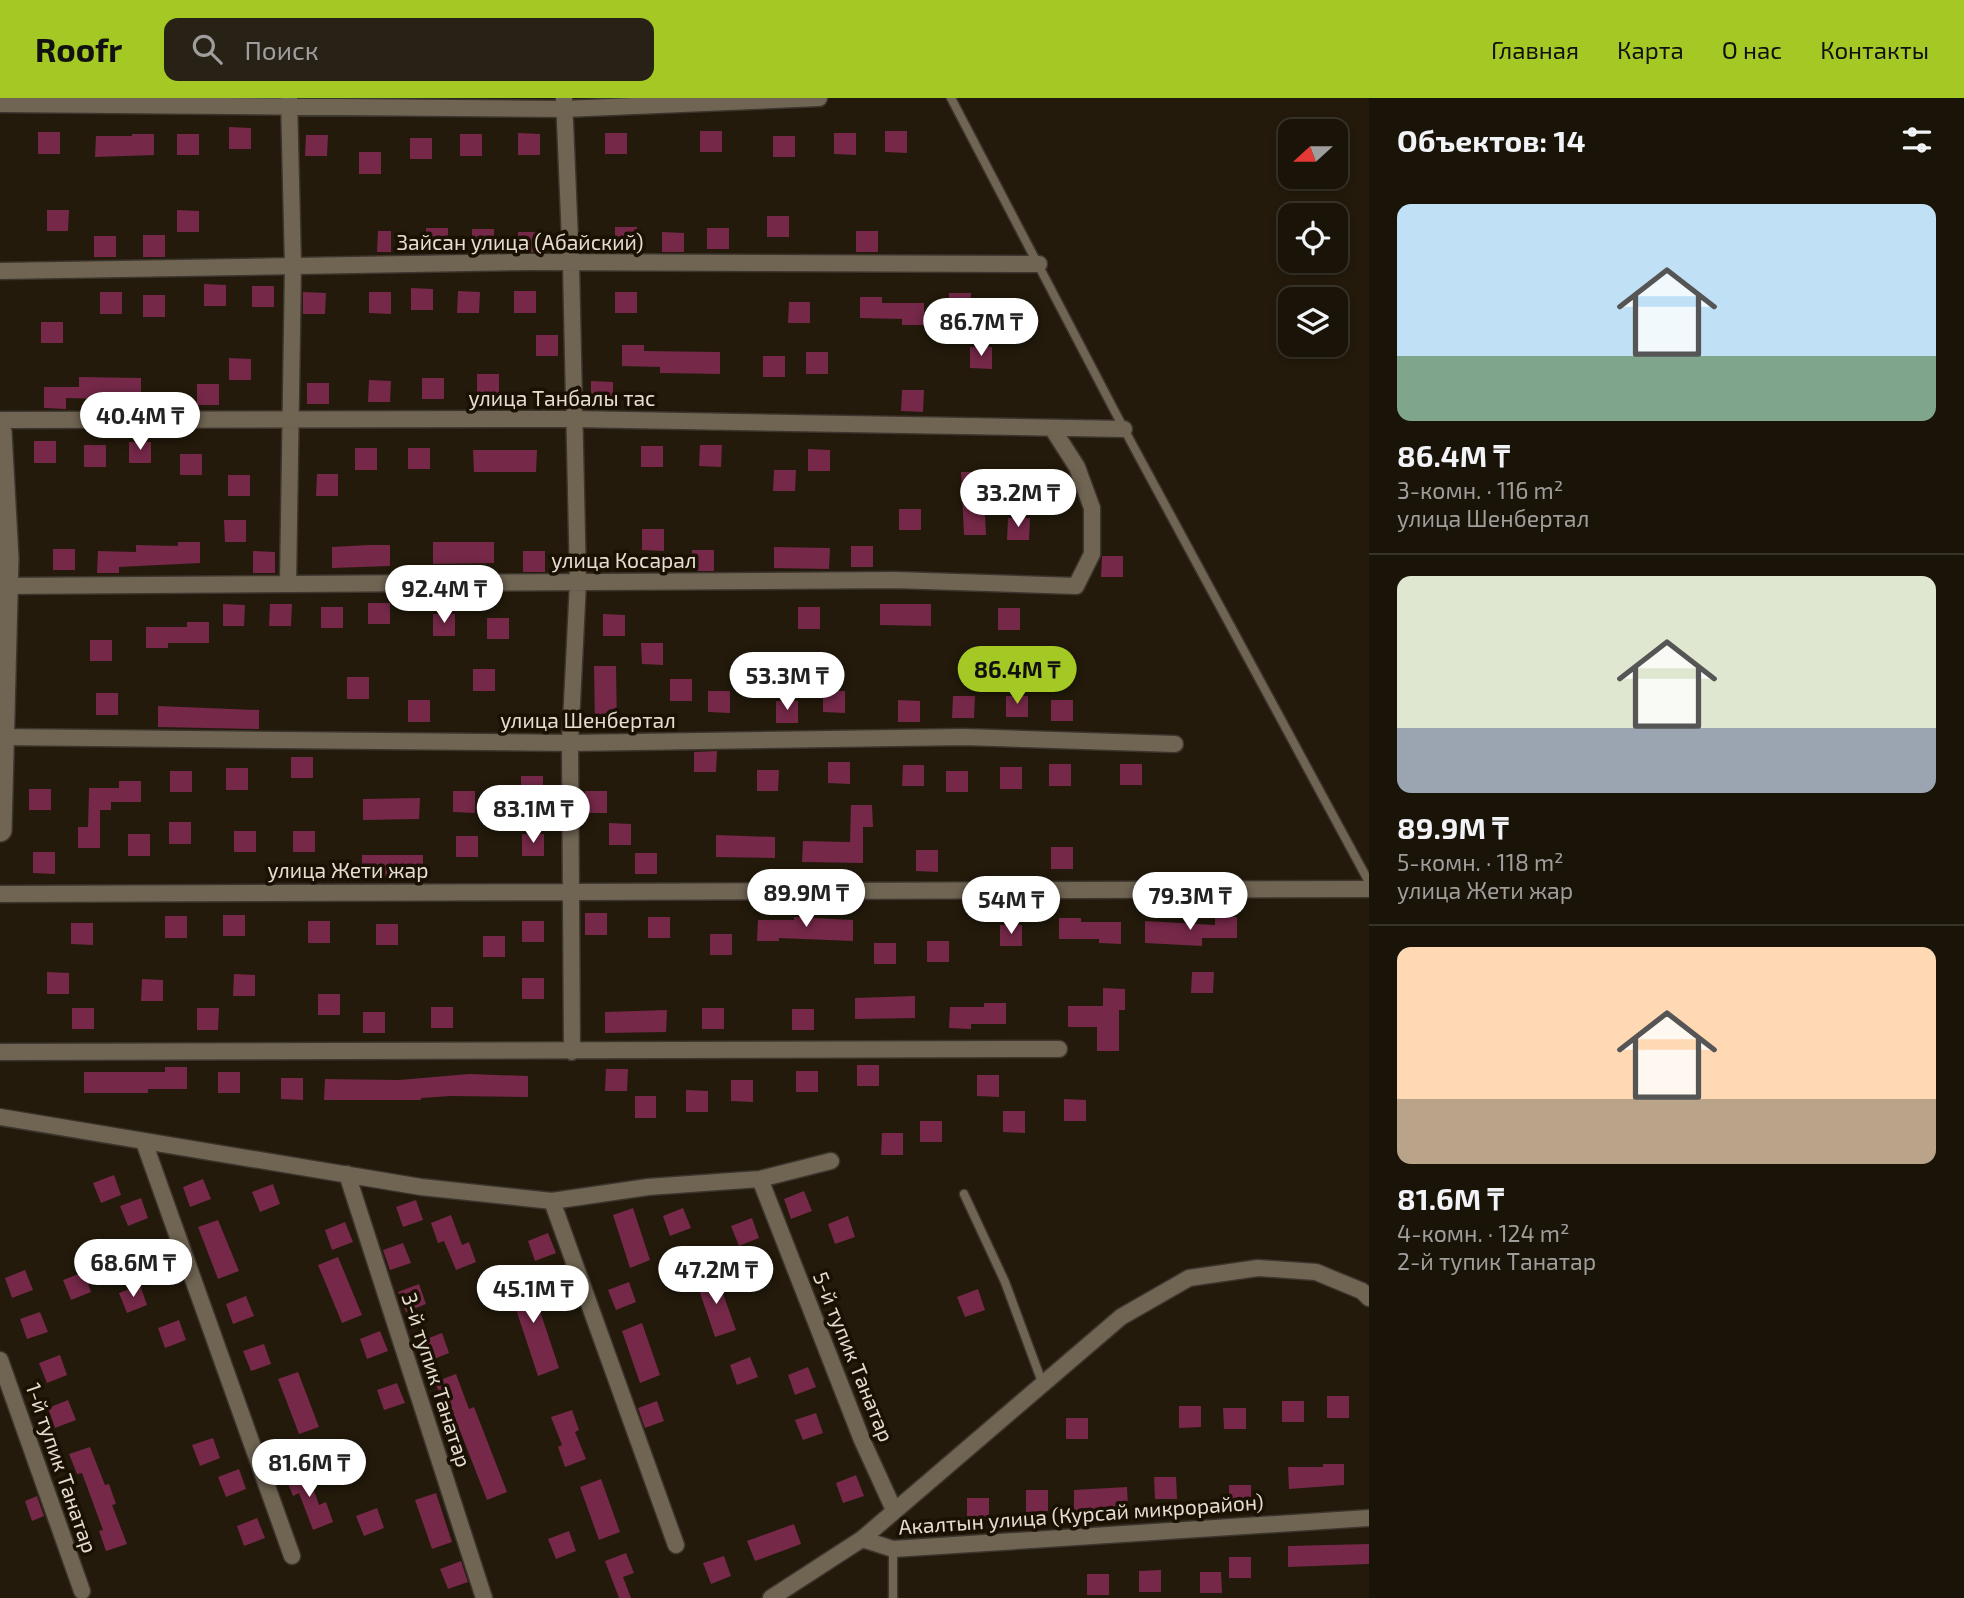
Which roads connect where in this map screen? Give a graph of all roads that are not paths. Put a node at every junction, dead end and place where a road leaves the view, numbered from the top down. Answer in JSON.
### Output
{"nodes":[{"id":1,"x":819,"y":98,"type":"edge"},
{"id":2,"x":951,"y":98,"type":"edge"},
{"id":3,"x":289,"y":102,"type":"edge"},
{"id":4,"x":564,"y":103,"type":"edge"},
{"id":5,"x":0,"y":104,"type":"edge"},
{"id":6,"x":571,"y":264,"type":"junction"},
{"id":7,"x":1039,"y":264,"type":"junction"},
{"id":8,"x":293,"y":266,"type":"junction"},
{"id":9,"x":0,"y":271,"type":"edge"},
{"id":10,"x":573,"y":418,"type":"junction"},
{"id":11,"x":291,"y":419,"type":"junction"},
{"id":12,"x":0,"y":420,"type":"edge"},
{"id":13,"x":1052,"y":428,"type":"junction"},
{"id":14,"x":1124,"y":429,"type":"junction"},
{"id":15,"x":0,"y":432,"type":"edge"},
{"id":16,"x":578,"y":582,"type":"junction"},
{"id":17,"x":288,"y":584,"type":"junction"},
{"id":18,"x":3,"y":586,"type":"edge"},
{"id":19,"x":2,"y":737,"type":"edge"},
{"id":20,"x":570,"y":743,"type":"junction"},
{"id":21,"x":1175,"y":744,"type":"dead end"},
{"id":22,"x":0,"y":830,"type":"edge"},
{"id":23,"x":1369,"y":882,"type":"edge"},
{"id":24,"x":1369,"y":889,"type":"edge"},
{"id":25,"x":570,"y":891,"type":"junction"},
{"id":26,"x":0,"y":894,"type":"edge"},
{"id":27,"x":1059,"y":1049,"type":"dead end"},
{"id":28,"x":0,"y":1052,"type":"edge"},
{"id":29,"x":572,"y":1052,"type":"junction"},
{"id":30,"x":0,"y":1117,"type":"edge"},
{"id":31,"x":144,"y":1142,"type":"junction"},
{"id":32,"x":831,"y":1161,"type":"dead end"},
{"id":33,"x":347,"y":1174,"type":"junction"},
{"id":34,"x":761,"y":1178,"type":"junction"},
{"id":35,"x":964,"y":1194,"type":"dead end"},
{"id":36,"x":552,"y":1202,"type":"junction"},
{"id":37,"x":1369,"y":1298,"type":"edge"},
{"id":38,"x":0,"y":1360,"type":"edge"},
{"id":39,"x":1042,"y":1382,"type":"junction"},
{"id":40,"x":894,"y":1510,"type":"junction"},
{"id":41,"x":1369,"y":1518,"type":"edge"},
{"id":42,"x":862,"y":1539,"type":"junction"},
{"id":43,"x":676,"y":1545,"type":"dead end"},
{"id":44,"x":893,"y":1549,"type":"junction"},
{"id":45,"x":292,"y":1556,"type":"dead end"},
{"id":46,"x":82,"y":1591,"type":"dead end"},
{"id":47,"x":484,"y":1598,"type":"edge"},
{"id":48,"x":771,"y":1598,"type":"edge"},
{"id":49,"x":893,"y":1598,"type":"edge"}],
"edges":[{"from":1,"to":4,"type":"street"},
{"from":2,"to":7,"type":"lane"},
{"from":3,"to":4,"type":"street"},
{"from":3,"to":5,"type":"street"},
{"from":3,"to":8,"type":"street"},
{"from":4,"to":6,"type":"street"},
{"from":6,"to":7,"type":"street","name":"Зайсан улица (Абайский)"},
{"from":6,"to":8,"type":"street","name":"Зайсан улица (Абайский)"},
{"from":6,"to":10,"type":"street"},
{"from":7,"to":14,"type":"lane"},
{"from":8,"to":9,"type":"street","name":"Зайсан улица (Абайский)"},
{"from":8,"to":11,"type":"street"},
{"from":10,"to":11,"type":"street","name":"улица Танбалы тас"},
{"from":10,"to":13,"type":"street","name":"улица Танбалы тас"},
{"from":10,"to":16,"type":"street"},
{"from":11,"to":12,"type":"street","name":"улица Танбалы тас"},
{"from":11,"to":17,"type":"street"},
{"from":13,"to":14,"type":"street","name":"улица Танбалы тас"},
{"from":13,"to":16,"type":"street","name":"улица Косарал"},
{"from":14,"to":23,"type":"lane"},
{"from":15,"to":18,"type":"street"},
{"from":16,"to":17,"type":"street","name":"улица Косарал"},
{"from":16,"to":20,"type":"street"},
{"from":17,"to":18,"type":"street","name":"улица Косарал"},
{"from":18,"to":19,"type":"street"},
{"from":19,"to":20,"type":"street","name":"улица Шенбертал"},
{"from":19,"to":22,"type":"street"},
{"from":20,"to":21,"type":"street","name":"улица Шенбертал"},
{"from":20,"to":25,"type":"street"},
{"from":24,"to":25,"type":"street","name":"улица Жети жар"},
{"from":25,"to":26,"type":"street","name":"улица Жети жар"},
{"from":25,"to":29,"type":"street"},
{"from":27,"to":29,"type":"street"},
{"from":28,"to":29,"type":"street"},
{"from":30,"to":31,"type":"street"},
{"from":31,"to":33,"type":"street"},
{"from":31,"to":45,"type":"street"},
{"from":32,"to":34,"type":"street"},
{"from":33,"to":36,"type":"street"},
{"from":33,"to":47,"type":"street","name":"3-й тупик Танатар"},
{"from":34,"to":36,"type":"street"},
{"from":34,"to":40,"type":"street","name":"5-й тупик Танатар"},
{"from":35,"to":39,"type":"lane"},
{"from":36,"to":43,"type":"street"},
{"from":37,"to":39,"type":"street"},
{"from":38,"to":46,"type":"street","name":"1-й тупик Танатар"},
{"from":39,"to":40,"type":"street"},
{"from":40,"to":42,"type":"street"},
{"from":41,"to":44,"type":"street","name":"Акалтын улица (Курсай микрорайон)"},
{"from":42,"to":44,"type":"street","name":"Акалтын улица (Курсай микрорайон)"},
{"from":42,"to":48,"type":"street"},
{"from":44,"to":49,"type":"lane"}]}
